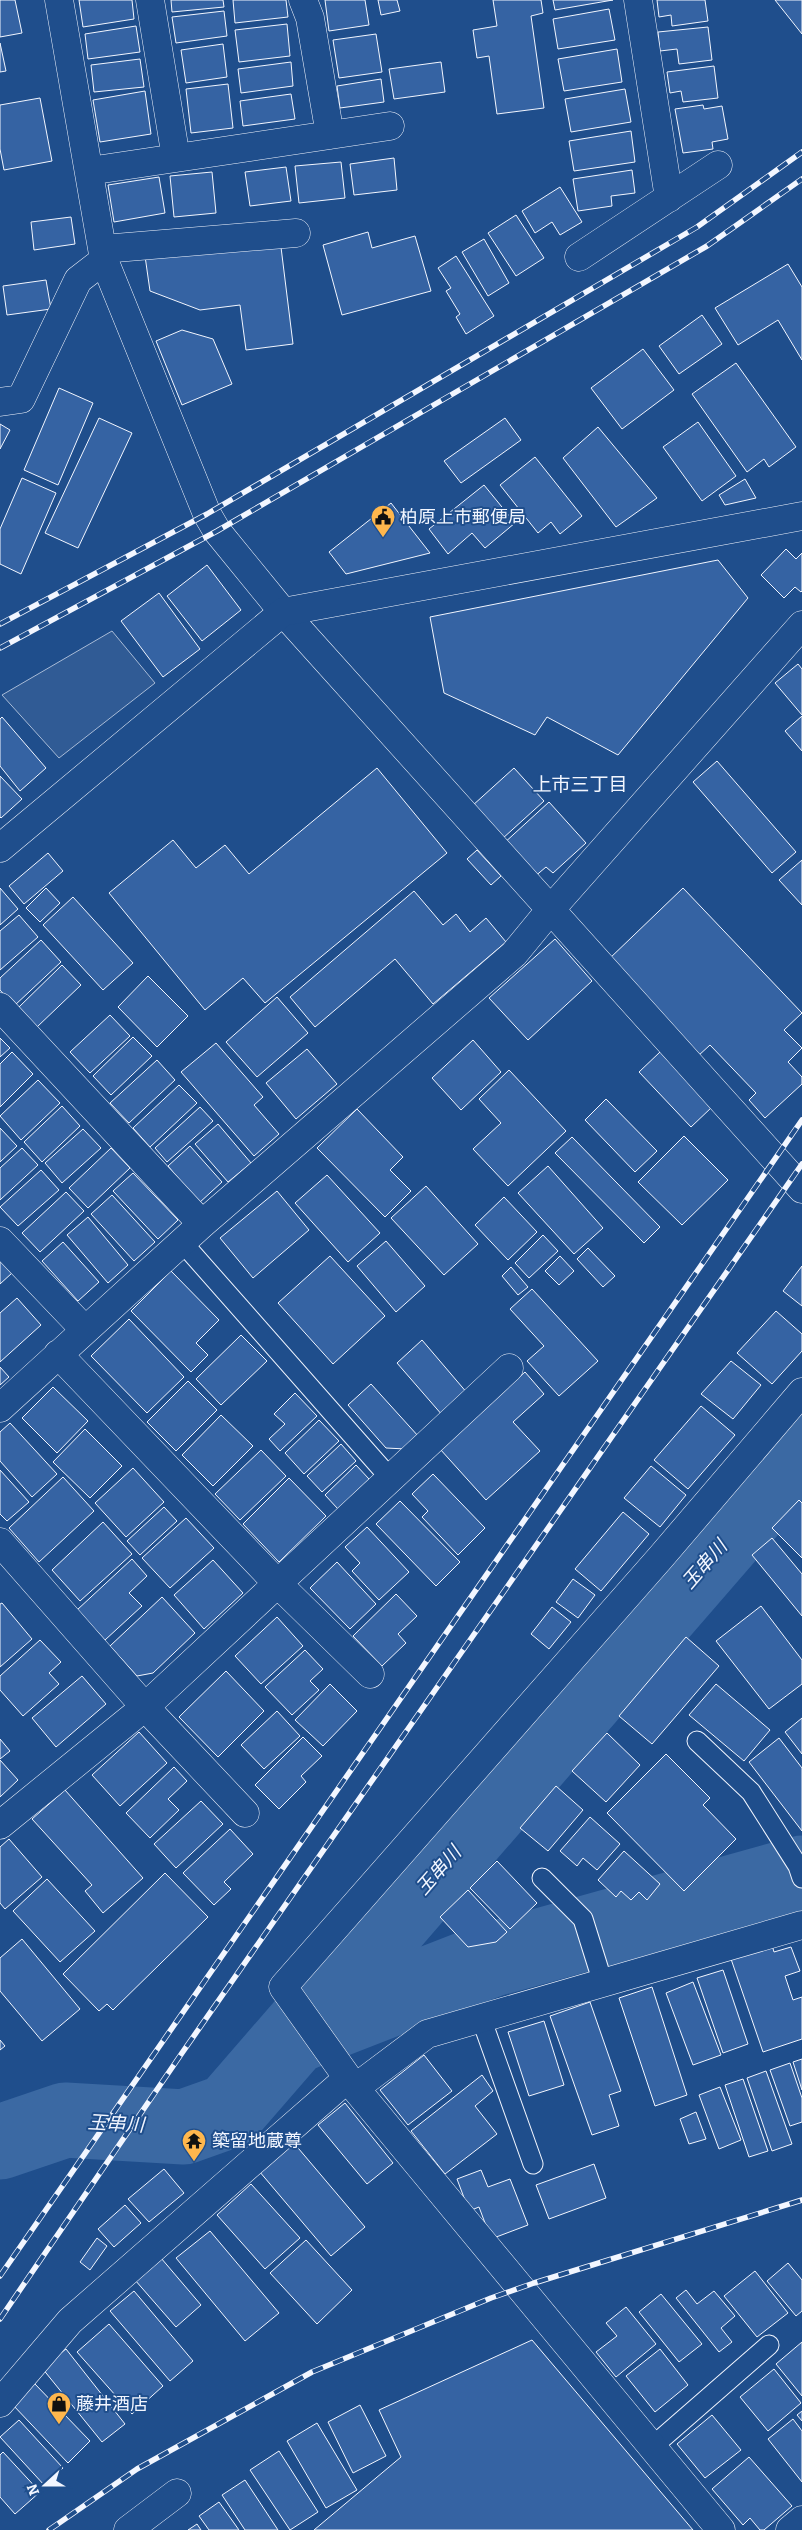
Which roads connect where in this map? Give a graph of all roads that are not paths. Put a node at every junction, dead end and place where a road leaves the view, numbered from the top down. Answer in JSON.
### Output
{"nodes":[{"id":1,"x":59,"y":0,"type":"edge"},
{"id":2,"x":150,"y":0,"type":"edge"},
{"id":3,"x":303,"y":0,"type":"edge"},
{"id":4,"x":638,"y":0,"type":"edge"},
{"id":5,"x":390,"y":126,"type":"dead end"},
{"id":6,"x":330,"y":135,"type":"junction"},
{"id":7,"x":176,"y":158,"type":"junction"},
{"id":8,"x":718,"y":165,"type":"dead end"},
{"id":9,"x":89,"y":170,"type":"junction"},
{"id":10,"x":668,"y":198,"type":"junction"},
{"id":11,"x":296,"y":233,"type":"dead end"},
{"id":12,"x":104,"y":255,"type":"junction"},
{"id":13,"x":579,"y":256,"type":"dead end"},
{"id":14,"x":0,"y":402,"type":"edge"},
{"id":15,"x":802,"y":516,"type":"edge"},
{"id":16,"x":283,"y":612,"type":"junction"},
{"id":17,"x":802,"y":625,"type":"edge"},
{"id":18,"x":0,"y":848,"type":"edge"},
{"id":19,"x":550,"y":909,"type":"junction"},
{"id":20,"x":0,"y":1007,"type":"edge"},
{"id":21,"x":802,"y":1189,"type":"edge"},
{"id":22,"x":202,"y":1224,"type":"junction"},
{"id":23,"x":0,"y":1241,"type":"edge"},
{"id":24,"x":182,"y":1242,"type":"junction"},
{"id":25,"x":85,"y":1330,"type":"junction"},
{"id":26,"x":58,"y":1354,"type":"junction"},
{"id":27,"x":509,"y":1368,"type":"dead end"},
{"id":28,"x":802,"y":1392,"type":"edge"},
{"id":29,"x":0,"y":1408,"type":"edge"},
{"id":30,"x":390,"y":1478,"type":"junction"},
{"id":31,"x":0,"y":1542,"type":"edge"},
{"id":32,"x":277,"y":1583,"type":"junction"},
{"id":33,"x":370,"y":1674,"type":"dead end"},
{"id":34,"x":145,"y":1706,"type":"junction"},
{"id":35,"x":697,"y":1741,"type":"dead end"},
{"id":36,"x":245,"y":1813,"type":"dead end"},
{"id":37,"x":0,"y":1825,"type":"edge"},
{"id":38,"x":800,"y":1872,"type":"edge"},
{"id":39,"x":542,"y":1878,"type":"dead end"},
{"id":40,"x":802,"y":1926,"type":"edge"},
{"id":41,"x":602,"y":1981,"type":"junction"},
{"id":42,"x":481,"y":2018,"type":"junction"},
{"id":43,"x":351,"y":2083,"type":"junction"},
{"id":44,"x":533,"y":2164,"type":"dead end"},
{"id":45,"x":768,"y":2344,"type":"dead end"},
{"id":46,"x":0,"y":2403,"type":"edge"},
{"id":47,"x":652,"y":2447,"type":"junction"},
{"id":48,"x":177,"y":2493,"type":"dead end"},
{"id":49,"x":802,"y":2520,"type":"edge"},
{"id":50,"x":128,"y":2530,"type":"edge"},
{"id":51,"x":721,"y":2530,"type":"edge"},
{"id":52,"x":790,"y":2530,"type":"edge"}],
"edges":[{"from":1,"to":9,"type":"street"},
{"from":2,"to":7,"type":"street"},
{"from":3,"to":6,"type":"street"},
{"from":4,"to":10,"type":"street"},
{"from":5,"to":6,"type":"street"},
{"from":6,"to":7,"type":"street"},
{"from":7,"to":9,"type":"street"},
{"from":8,"to":10,"type":"street"},
{"from":9,"to":12,"type":"street"},
{"from":10,"to":13,"type":"street"},
{"from":11,"to":12,"type":"street"},
{"from":12,"to":14,"type":"street"},
{"from":12,"to":16,"type":"street"},
{"from":15,"to":16,"type":"street"},
{"from":16,"to":18,"type":"street"},
{"from":16,"to":19,"type":"street"},
{"from":17,"to":19,"type":"street"},
{"from":19,"to":21,"type":"street"},
{"from":19,"to":22,"type":"street"},
{"from":20,"to":22,"type":"street"},
{"from":22,"to":24,"type":"street"},
{"from":23,"to":25,"type":"street"},
{"from":24,"to":25,"type":"street"},
{"from":24,"to":30,"type":"lane"},
{"from":25,"to":26,"type":"street"},
{"from":26,"to":29,"type":"street"},
{"from":26,"to":32,"type":"street"},
{"from":27,"to":30,"type":"street"},
{"from":28,"to":43,"type":"street"},
{"from":30,"to":32,"type":"street"},
{"from":31,"to":34,"type":"street"},
{"from":32,"to":33,"type":"street"},
{"from":32,"to":34,"type":"street"},
{"from":34,"to":36,"type":"street"},
{"from":34,"to":37,"type":"street"},
{"from":35,"to":38,"type":"lane"},
{"from":39,"to":41,"type":"lane"},
{"from":40,"to":41,"type":"street"},
{"from":41,"to":42,"type":"street"},
{"from":42,"to":43,"type":"street"},
{"from":42,"to":44,"type":"lane"},
{"from":43,"to":46,"type":"street"},
{"from":43,"to":47,"type":"street"},
{"from":45,"to":47,"type":"lane"},
{"from":47,"to":51,"type":"street"},
{"from":48,"to":50,"type":"street"},
{"from":49,"to":52,"type":"street"}]}
